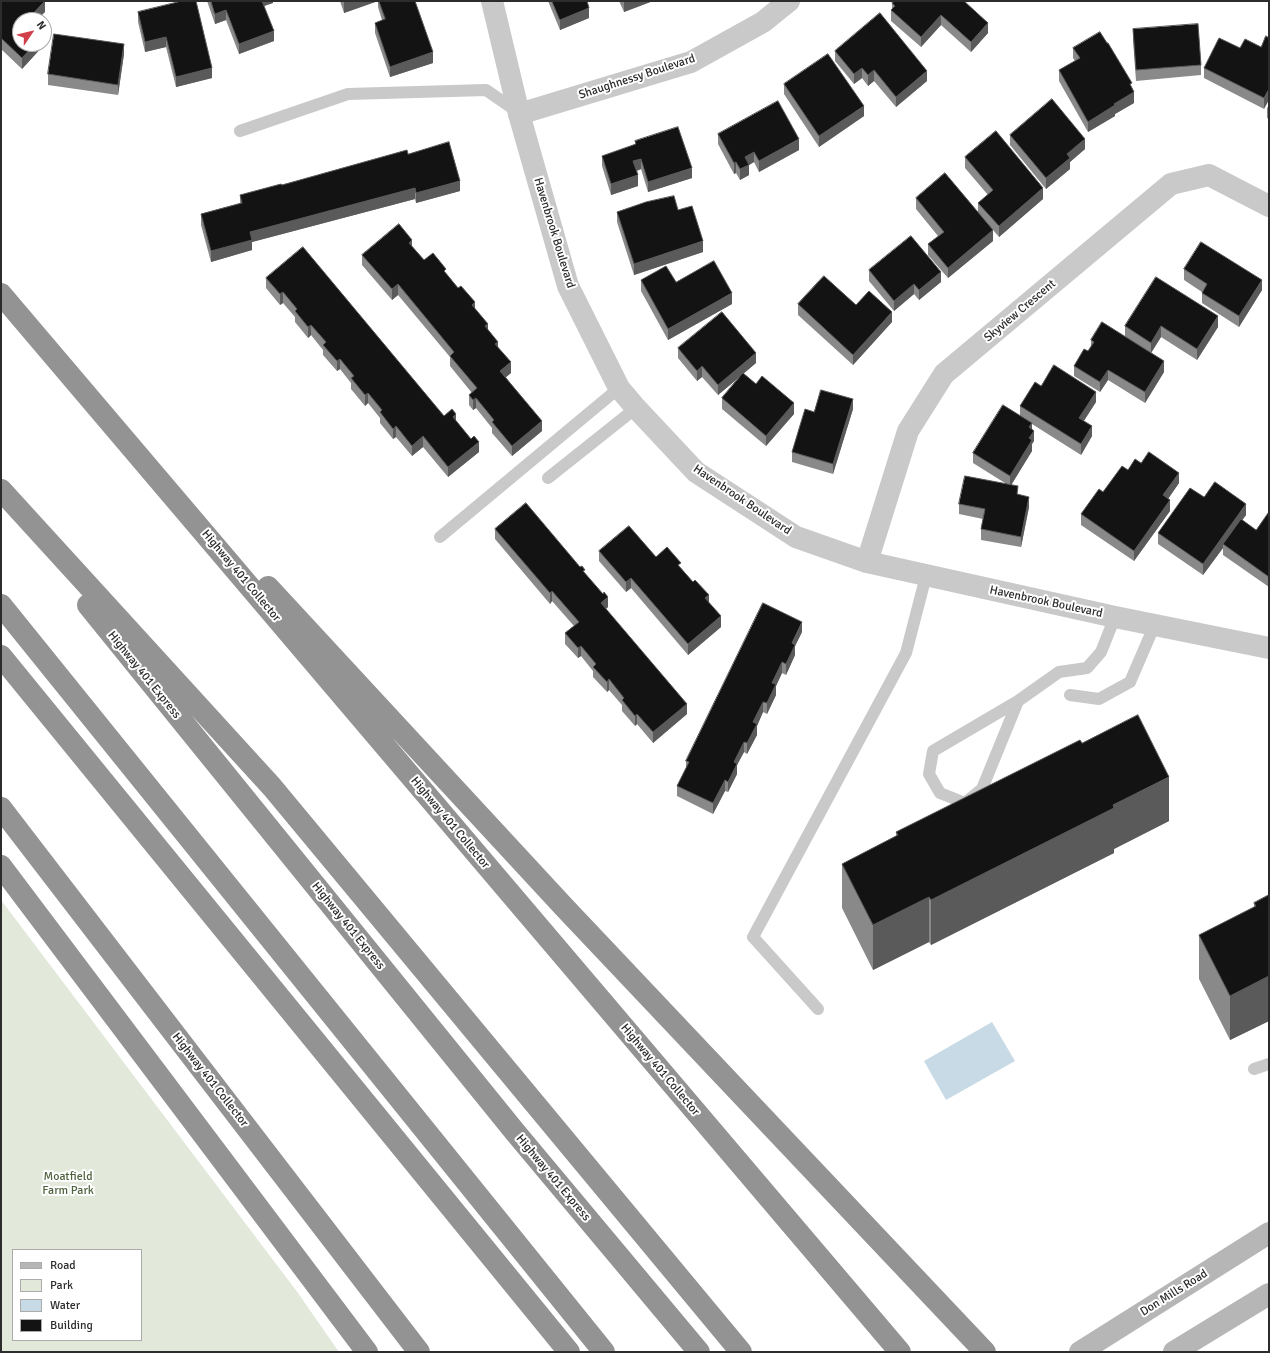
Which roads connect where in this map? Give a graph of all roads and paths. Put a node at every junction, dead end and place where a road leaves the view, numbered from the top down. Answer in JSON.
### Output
{"nodes":[{"id":1,"x":492,"y":1,"type":"edge"},
{"id":2,"x":789,"y":1,"type":"edge"},
{"id":3,"x":519,"y":114,"type":"junction"},
{"id":4,"x":240,"y":131,"type":"dead end"},
{"id":5,"x":1269,"y":206,"type":"edge"},
{"id":6,"x":1,"y":294,"type":"edge"},
{"id":7,"x":41,"y":341,"type":"junction"},
{"id":8,"x":619,"y":388,"type":"junction"},
{"id":9,"x":636,"y":408,"type":"junction"},
{"id":10,"x":548,"y":478,"type":"dead end"},
{"id":11,"x":1,"y":490,"type":"edge"},
{"id":12,"x":1,"y":498,"type":"edge"},
{"id":13,"x":440,"y":537,"type":"dead end"},
{"id":14,"x":867,"y":562,"type":"junction"},
{"id":15,"x":926,"y":576,"type":"junction"},
{"id":16,"x":1,"y":605,"type":"edge"},
{"id":17,"x":1115,"y":617,"type":"junction"},
{"id":18,"x":1155,"y":624,"type":"junction"},
{"id":19,"x":1269,"y":648,"type":"edge"},
{"id":20,"x":1,"y":656,"type":"edge"},
{"id":21,"x":1070,"y":696,"type":"dead end"},
{"id":22,"x":1018,"y":701,"type":"junction"},
{"id":23,"x":1,"y":808,"type":"edge"},
{"id":24,"x":1,"y":866,"type":"edge"},
{"id":25,"x":818,"y":1010,"type":"dead end"},
{"id":26,"x":1269,"y":1064,"type":"edge"},
{"id":27,"x":1254,"y":1069,"type":"dead end"},
{"id":28,"x":1269,"y":1234,"type":"edge"},
{"id":29,"x":1269,"y":1294,"type":"edge"},
{"id":30,"x":367,"y":1352,"type":"edge"},
{"id":31,"x":419,"y":1352,"type":"edge"},
{"id":32,"x":569,"y":1352,"type":"edge"},
{"id":33,"x":604,"y":1352,"type":"edge"},
{"id":34,"x":699,"y":1352,"type":"edge"},
{"id":35,"x":741,"y":1352,"type":"edge"},
{"id":36,"x":900,"y":1352,"type":"edge"},
{"id":37,"x":986,"y":1352,"type":"edge"},
{"id":38,"x":1080,"y":1352,"type":"edge"},
{"id":39,"x":1174,"y":1352,"type":"edge"}],
"edges":[{"from":1,"to":3,"type":"street","name":"Havenbrook Boulevard"},
{"from":2,"to":3,"type":"street","name":"Shaughnessy Boulevard"},
{"from":3,"to":4,"type":"lane"},
{"from":3,"to":8,"type":"street","name":"Havenbrook Boulevard"},
{"from":5,"to":14,"type":"street","name":"Skyview Crescent"},
{"from":6,"to":7,"type":"highway","name":"Highway 401 Collector"},
{"from":7,"to":36,"type":"highway","name":"Highway 401 Collector"},
{"from":7,"to":37,"type":"highway"},
{"from":8,"to":9,"type":"street","name":"Havenbrook Boulevard"},
{"from":8,"to":13,"type":"lane"},
{"from":9,"to":10,"type":"lane"},
{"from":9,"to":14,"type":"street","name":"Havenbrook Boulevard"},
{"from":11,"to":35,"type":"highway"},
{"from":12,"to":34,"type":"highway","name":"Highway 401 Express"},
{"from":14,"to":15,"type":"street","name":"Havenbrook Boulevard"},
{"from":15,"to":17,"type":"street","name":"Havenbrook Boulevard"},
{"from":15,"to":25,"type":"lane"},
{"from":16,"to":33,"type":"highway"},
{"from":17,"to":18,"type":"street","name":"Havenbrook Boulevard"},
{"from":17,"to":22,"type":"lane"},
{"from":18,"to":19,"type":"street","name":"Havenbrook Boulevard"},
{"from":18,"to":21,"type":"lane"},
{"from":20,"to":32,"type":"highway"},
{"from":22,"to":22,"type":"lane"},
{"from":23,"to":31,"type":"highway","name":"Highway 401 Collector"},
{"from":24,"to":30,"type":"highway"},
{"from":26,"to":27,"type":"lane"},
{"from":28,"to":38,"type":"main road","name":"Don Mills Road"},
{"from":29,"to":39,"type":"main road"}]}
